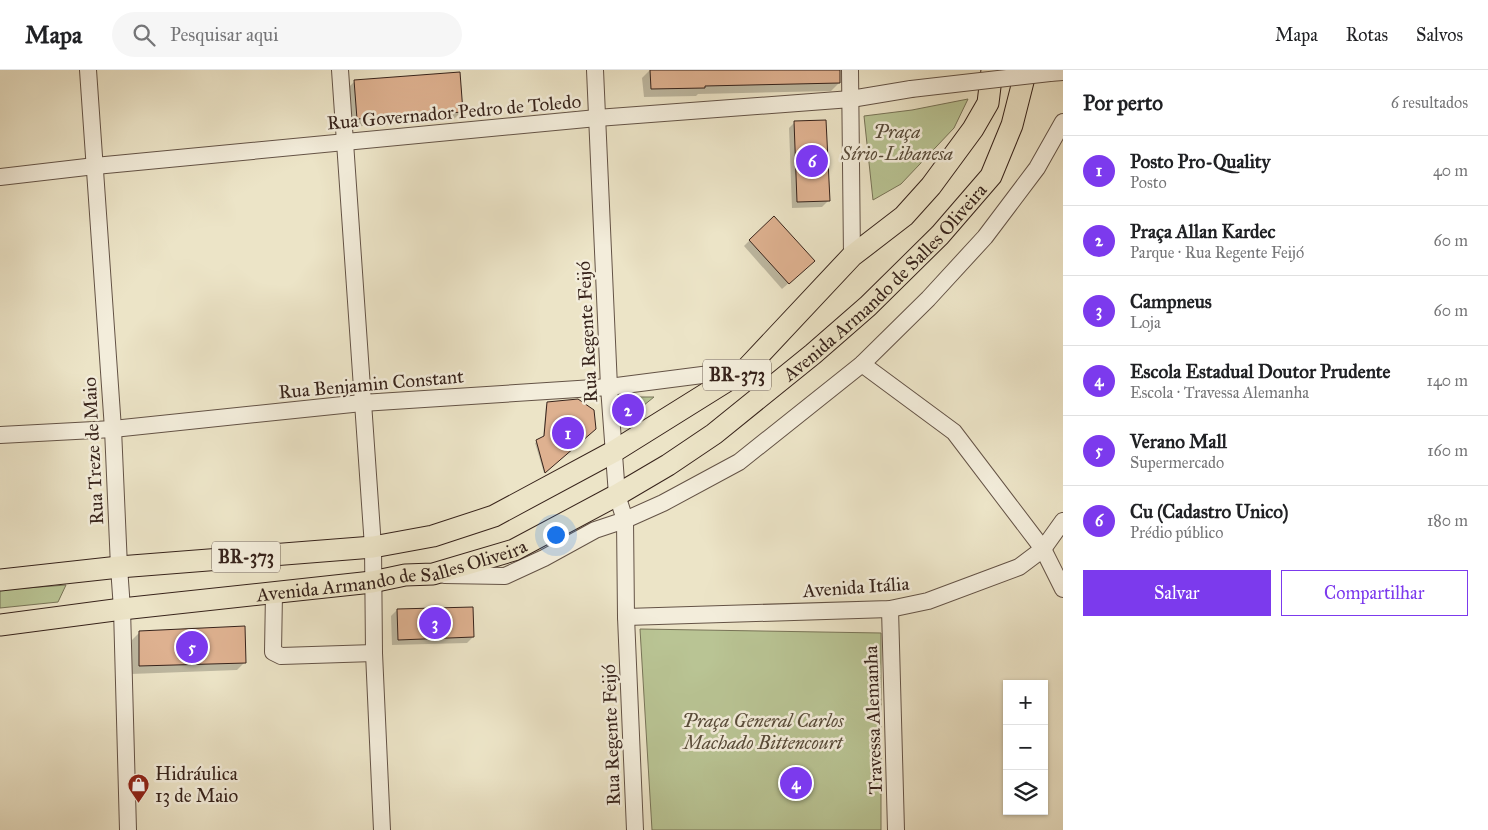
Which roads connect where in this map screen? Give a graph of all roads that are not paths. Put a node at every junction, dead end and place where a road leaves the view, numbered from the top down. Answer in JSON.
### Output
{"nodes":[{"id":1,"x":88,"y":70,"type":"edge"},
{"id":2,"x":340,"y":70,"type":"edge"},
{"id":3,"x":595,"y":70,"type":"edge"},
{"id":4,"x":850,"y":70,"type":"edge"},
{"id":5,"x":992,"y":70,"type":"edge"},
{"id":6,"x":1026,"y":70,"type":"edge"},
{"id":7,"x":1056,"y":73,"type":"edge"},
{"id":8,"x":851,"y":99,"type":"junction"},
{"id":9,"x":597,"y":118,"type":"junction"},
{"id":10,"x":1063,"y":122,"type":"edge"},
{"id":11,"x":345,"y":142,"type":"junction"},
{"id":12,"x":95,"y":166,"type":"junction"},
{"id":13,"x":0,"y":178,"type":"edge"},
{"id":14,"x":852,"y":256,"type":"junction"},
{"id":15,"x":862,"y":364,"type":"junction"},
{"id":16,"x":746,"y":370,"type":"junction"},
{"id":17,"x":609,"y":388,"type":"junction"},
{"id":18,"x":362,"y":403,"type":"junction"},
{"id":19,"x":113,"y":428,"type":"junction"},
{"id":20,"x":0,"y":435,"type":"edge"},
{"id":21,"x":613,"y":452,"type":"junction"},
{"id":22,"x":617,"y":495,"type":"junction"},
{"id":23,"x":625,"y":520,"type":"junction"},
{"id":24,"x":1063,"y":521,"type":"edge"},
{"id":25,"x":373,"y":547,"type":"junction"},
{"id":26,"x":1043,"y":548,"type":"junction"},
{"id":27,"x":119,"y":567,"type":"junction"},
{"id":28,"x":433,"y":574,"type":"junction"},
{"id":29,"x":0,"y":580,"type":"edge"},
{"id":30,"x":372,"y":582,"type":"junction"},
{"id":31,"x":1063,"y":589,"type":"edge"},
{"id":32,"x":274,"y":593,"type":"junction"},
{"id":33,"x":122,"y":609,"type":"junction"},
{"id":34,"x":890,"y":609,"type":"junction"},
{"id":35,"x":626,"y":617,"type":"junction"},
{"id":36,"x":0,"y":625,"type":"edge"},
{"id":37,"x":374,"y":653,"type":"junction"},
{"id":38,"x":128,"y":830,"type":"edge"},
{"id":39,"x":382,"y":830,"type":"edge"},
{"id":40,"x":635,"y":830,"type":"edge"},
{"id":41,"x":896,"y":830,"type":"edge"}],
"edges":[{"from":1,"to":12,"type":"street","name":"Rua Treze de Maio"},
{"from":2,"to":11,"type":"street"},
{"from":3,"to":9,"type":"street","name":"Rua Regente Feijó"},
{"from":4,"to":8,"type":"street"},
{"from":5,"to":14,"type":"main road","name":"Avenida Armando de Salles Oliveira","number":"BR-373"},
{"from":6,"to":22,"type":"main road","name":"Avenida Armando de Salles Oliveira","number":"BR-373"},
{"from":7,"to":8,"type":"street","name":"Rua Governador Pedro de Toledo","bridge":true},
{"from":8,"to":9,"type":"street","name":"Rua Governador Pedro de Toledo"},
{"from":8,"to":14,"type":"street"},
{"from":9,"to":11,"type":"street","name":"Rua Governador Pedro de Toledo"},
{"from":9,"to":17,"type":"street","name":"Rua Regente Feijó"},
{"from":10,"to":15,"type":"street"},
{"from":11,"to":12,"type":"street","name":"Rua Governador Pedro de Toledo"},
{"from":11,"to":18,"type":"street"},
{"from":12,"to":13,"type":"street","name":"Rua Governador Pedro de Toledo"},
{"from":12,"to":19,"type":"street","name":"Rua Treze de Maio"},
{"from":14,"to":16,"type":"main road","name":"Avenida Armando de Salles Oliveira","number":"BR-373"},
{"from":15,"to":23,"type":"street"},
{"from":15,"to":26,"type":"street"},
{"from":16,"to":17,"type":"street","name":"Rua Benjamin Constant"},
{"from":16,"to":21,"type":"main road","name":"Avenida Armando de Salles Oliveira","number":"BR-373"},
{"from":17,"to":18,"type":"street","name":"Rua Benjamin Constant"},
{"from":17,"to":21,"type":"street","name":"Rua Regente Feijó"},
{"from":18,"to":19,"type":"street","name":"Rua Benjamin Constant"},
{"from":18,"to":25,"type":"street"},
{"from":19,"to":20,"type":"street","name":"Rua Benjamin Constant"},
{"from":19,"to":27,"type":"street","name":"Rua Treze de Maio"},
{"from":21,"to":22,"type":"street","name":"Rua Regente Feijó"},
{"from":21,"to":25,"type":"main road","name":"Avenida Armando de Salles Oliveira","number":"BR-373"},
{"from":22,"to":23,"type":"street","name":"Rua Regente Feijó"},
{"from":22,"to":28,"type":"main road","name":"Avenida Armando de Salles Oliveira","number":"BR-373"},
{"from":23,"to":28,"type":"street"},
{"from":23,"to":35,"type":"street","name":"Rua Regente Feijó"},
{"from":24,"to":26,"type":"street","name":"Avenida Itália"},
{"from":25,"to":27,"type":"main road","name":"Avenida Armando de Salles Oliveira","number":"BR-373"},
{"from":25,"to":30,"type":"street"},
{"from":26,"to":31,"type":"street"},
{"from":26,"to":34,"type":"street","name":"Avenida Itália"},
{"from":27,"to":29,"type":"main road","name":"Avenida Armando de Salles Oliveira","number":"BR-373"},
{"from":27,"to":33,"type":"street","name":"Rua Treze de Maio"},
{"from":28,"to":30,"type":"main road","name":"Avenida Armando de Salles Oliveira","number":"BR-373"},
{"from":30,"to":32,"type":"main road","name":"Avenida Armando de Salles Oliveira","number":"BR-373"},
{"from":30,"to":37,"type":"street"},
{"from":32,"to":33,"type":"main road","name":"Avenida Armando de Salles Oliveira","number":"BR-373"},
{"from":32,"to":37,"type":"street"},
{"from":33,"to":36,"type":"main road","name":"Avenida Armando de Salles Oliveira","number":"BR-373"},
{"from":33,"to":38,"type":"street","name":"Rua Treze de Maio"},
{"from":34,"to":35,"type":"street","name":"Avenida Itália"},
{"from":34,"to":41,"type":"street","name":"Travessa Alemanha"},
{"from":35,"to":40,"type":"street","name":"Rua Regente Feijó"},
{"from":37,"to":39,"type":"street"}]}
